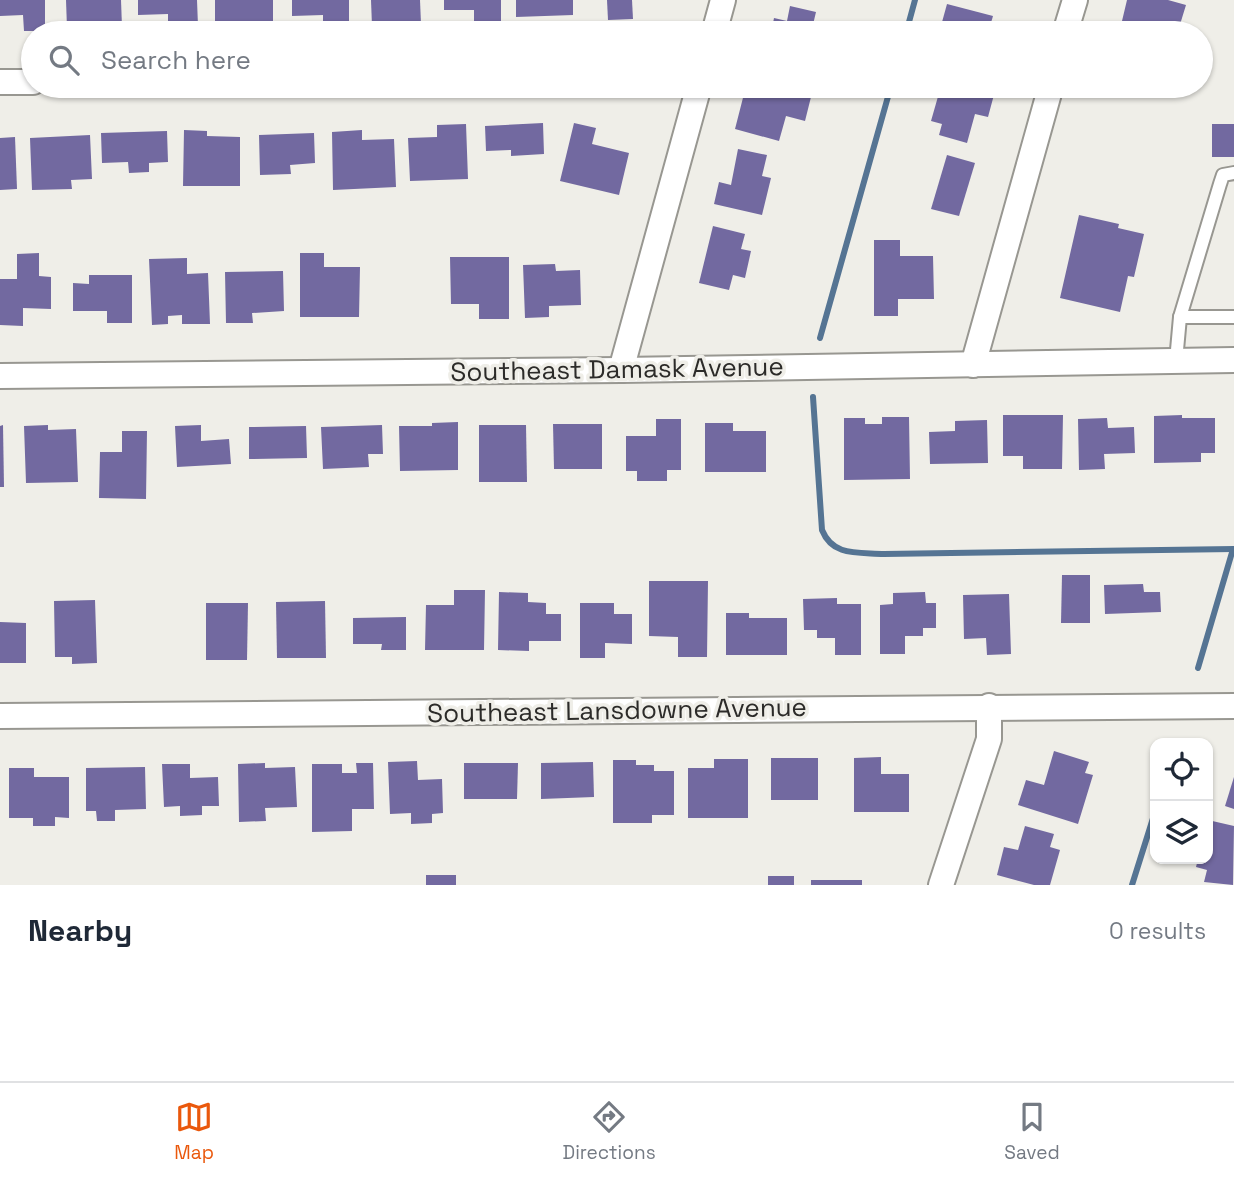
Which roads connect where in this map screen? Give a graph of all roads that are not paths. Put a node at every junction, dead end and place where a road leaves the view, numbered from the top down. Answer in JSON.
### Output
{"nodes":[{"id":1,"x":723,"y":0,"type":"edge"},
{"id":2,"x":1074,"y":0,"type":"edge"},
{"id":3,"x":717,"y":21,"type":"edge"},
{"id":4,"x":1068,"y":21,"type":"edge"},
{"id":5,"x":0,"y":82,"type":"edge"},
{"id":6,"x":21,"y":82,"type":"edge"},
{"id":7,"x":696,"y":98,"type":"edge"},
{"id":8,"x":1048,"y":98,"type":"edge"},
{"id":9,"x":1234,"y":173,"type":"edge"},
{"id":10,"x":1180,"y":317,"type":"junction"},
{"id":11,"x":1234,"y":317,"type":"edge"},
{"id":12,"x":1234,"y":360,"type":"edge"},
{"id":13,"x":1176,"y":361,"type":"junction"},
{"id":14,"x":973,"y":365,"type":"junction"},
{"id":15,"x":621,"y":370,"type":"junction"},
{"id":16,"x":0,"y":376,"type":"edge"},
{"id":17,"x":989,"y":706,"type":"junction"},
{"id":18,"x":1234,"y":706,"type":"edge"},
{"id":19,"x":0,"y":716,"type":"edge"},
{"id":20,"x":941,"y":885,"type":"edge"}],
"edges":[{"from":1,"to":3,"type":"street"},
{"from":2,"to":4,"type":"street"},
{"from":5,"to":6,"type":"street"},
{"from":7,"to":15,"type":"street"},
{"from":8,"to":14,"type":"street"},
{"from":9,"to":10,"type":"lane"},
{"from":10,"to":11,"type":"lane"},
{"from":10,"to":13,"type":"lane"},
{"from":12,"to":13,"type":"street","name":"Southeast Damask Avenue"},
{"from":13,"to":14,"type":"street","name":"Southeast Damask Avenue"},
{"from":14,"to":15,"type":"street","name":"Southeast Damask Avenue"},
{"from":15,"to":16,"type":"street","name":"Southeast Damask Avenue"},
{"from":17,"to":18,"type":"street","name":"Southeast Lansdowne Avenue"},
{"from":17,"to":19,"type":"street","name":"Southeast Lansdowne Avenue"},
{"from":17,"to":20,"type":"street"}]}
